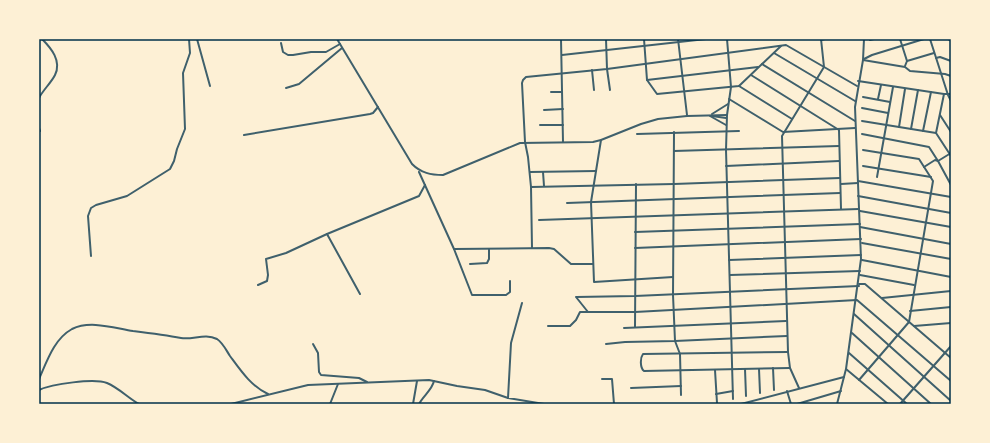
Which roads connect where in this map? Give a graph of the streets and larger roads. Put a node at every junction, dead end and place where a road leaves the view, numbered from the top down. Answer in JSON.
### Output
{"nodes":[{"id":1,"x":42,"y":39,"type":"edge"},
{"id":2,"x":190,"y":39,"type":"edge"},
{"id":3,"x":197,"y":39,"type":"edge"},
{"id":4,"x":337,"y":39,"type":"edge"},
{"id":5,"x":561,"y":39,"type":"edge"},
{"id":6,"x":606,"y":39,"type":"edge"},
{"id":7,"x":644,"y":39,"type":"edge"},
{"id":8,"x":706,"y":39,"type":"edge"},
{"id":9,"x":727,"y":39,"type":"edge"},
{"id":10,"x":825,"y":39,"type":"edge"},
{"id":11,"x":864,"y":39,"type":"edge"},
{"id":12,"x":874,"y":39,"type":"edge"},
{"id":13,"x":900,"y":39,"type":"edge"},
{"id":14,"x":924,"y":39,"type":"edge"},
{"id":15,"x":930,"y":39,"type":"edge"},
{"id":16,"x":948,"y":39,"type":"edge"},
{"id":17,"x":679,"y":40,"type":"edge"},
{"id":18,"x":821,"y":40,"type":"edge"},
{"id":19,"x":870,"y":40,"type":"dead end"},
{"id":20,"x":951,"y":41,"type":"edge"},
{"id":21,"x":281,"y":44,"type":"dead end"},
{"id":22,"x":340,"y":44,"type":"junction"},
{"id":23,"x":782,"y":45,"type":"junction"},
{"id":24,"x":644,"y":46,"type":"junction"},
{"id":25,"x":902,"y":46,"type":"junction"},
{"id":26,"x":342,"y":48,"type":"junction"},
{"id":27,"x":606,"y":50,"type":"junction"},
{"id":28,"x":728,"y":52,"type":"junction"},
{"id":29,"x":774,"y":53,"type":"junction"},
{"id":30,"x":934,"y":53,"type":"junction"},
{"id":31,"x":562,"y":54,"type":"junction"},
{"id":32,"x":681,"y":58,"type":"junction"},
{"id":33,"x":936,"y":58,"type":"junction"},
{"id":34,"x":863,"y":60,"type":"junction"},
{"id":35,"x":907,"y":61,"type":"junction"},
{"id":36,"x":951,"y":61,"type":"edge"},
{"id":37,"x":646,"y":64,"type":"junction"},
{"id":38,"x":762,"y":64,"type":"junction"},
{"id":39,"x":759,"y":67,"type":"junction"},
{"id":40,"x":824,"y":67,"type":"junction"},
{"id":41,"x":905,"y":67,"type":"junction"},
{"id":42,"x":607,"y":68,"type":"junction"},
{"id":43,"x":592,"y":70,"type":"junction"},
{"id":44,"x":729,"y":70,"type":"junction"},
{"id":45,"x":562,"y":74,"type":"junction"},
{"id":46,"x":941,"y":74,"type":"junction"},
{"id":47,"x":751,"y":75,"type":"junction"},
{"id":48,"x":683,"y":76,"type":"junction"},
{"id":49,"x":951,"y":76,"type":"edge"},
{"id":50,"x":817,"y":79,"type":"junction"},
{"id":51,"x":647,"y":80,"type":"junction"},
{"id":52,"x":858,"y":81,"type":"junction"},
{"id":53,"x":880,"y":85,"type":"junction"},
{"id":54,"x":210,"y":86,"type":"dead end"},
{"id":55,"x":739,"y":86,"type":"junction"},
{"id":56,"x":857,"y":86,"type":"junction"},
{"id":57,"x":731,"y":87,"type":"junction"},
{"id":58,"x":893,"y":87,"type":"junction"},
{"id":59,"x":286,"y":88,"type":"dead end"},
{"id":60,"x":906,"y":88,"type":"junction"},
{"id":61,"x":594,"y":90,"type":"dead end"},
{"id":62,"x":610,"y":90,"type":"dead end"},
{"id":63,"x":918,"y":90,"type":"junction"},
{"id":64,"x":551,"y":92,"type":"dead end"},
{"id":65,"x":562,"y":92,"type":"junction"},
{"id":66,"x":684,"y":92,"type":"junction"},
{"id":67,"x":808,"y":92,"type":"junction"},
{"id":68,"x":931,"y":92,"type":"junction"},
{"id":69,"x":944,"y":94,"type":"junction"},
{"id":70,"x":951,"y":94,"type":"edge"},
{"id":71,"x":948,"y":95,"type":"junction"},
{"id":72,"x":863,"y":97,"type":"dead end"},
{"id":73,"x":39,"y":98,"type":"edge"},
{"id":74,"x":729,"y":99,"type":"junction"},
{"id":75,"x":878,"y":100,"type":"junction"},
{"id":76,"x":951,"y":101,"type":"edge"},
{"id":77,"x":855,"y":102,"type":"junction"},
{"id":78,"x":890,"y":102,"type":"junction"},
{"id":79,"x":728,"y":104,"type":"junction"},
{"id":80,"x":800,"y":106,"type":"junction"},
{"id":81,"x":378,"y":107,"type":"junction"},
{"id":82,"x":862,"y":108,"type":"dead end"},
{"id":83,"x":562,"y":109,"type":"junction"},
{"id":84,"x":544,"y":110,"type":"dead end"},
{"id":85,"x":888,"y":113,"type":"junction"},
{"id":86,"x":727,"y":115,"type":"junction"},
{"id":87,"x":940,"y":115,"type":"junction"},
{"id":88,"x":687,"y":116,"type":"junction"},
{"id":89,"x":709,"y":116,"type":"junction"},
{"id":90,"x":726,"y":118,"type":"junction"},
{"id":91,"x":792,"y":119,"type":"junction"},
{"id":92,"x":855,"y":120,"type":"junction"},
{"id":93,"x":862,"y":121,"type":"dead end"},
{"id":94,"x":540,"y":125,"type":"dead end"},
{"id":95,"x":563,"y":125,"type":"junction"},
{"id":96,"x":726,"y":125,"type":"junction"},
{"id":97,"x":886,"y":125,"type":"junction"},
{"id":98,"x":899,"y":127,"type":"junction"},
{"id":99,"x":39,"y":128,"type":"edge"},
{"id":100,"x":856,"y":128,"type":"junction"},
{"id":101,"x":912,"y":129,"type":"junction"},
{"id":102,"x":839,"y":130,"type":"junction"},
{"id":103,"x":40,"y":131,"type":"edge"},
{"id":104,"x":726,"y":131,"type":"junction"},
{"id":105,"x":739,"y":131,"type":"dead end"},
{"id":106,"x":923,"y":131,"type":"junction"},
{"id":107,"x":674,"y":132,"type":"junction"},
{"id":108,"x":783,"y":132,"type":"junction"},
{"id":109,"x":951,"y":132,"type":"edge"},
{"id":110,"x":936,"y":133,"type":"junction"},
{"id":111,"x":637,"y":134,"type":"dead end"},
{"id":112,"x":862,"y":134,"type":"dead end"},
{"id":113,"x":244,"y":136,"type":"dead end"},
{"id":114,"x":884,"y":138,"type":"junction"},
{"id":115,"x":601,"y":140,"type":"junction"},
{"id":116,"x":525,"y":142,"type":"junction"},
{"id":117,"x":563,"y":142,"type":"junction"},
{"id":118,"x":839,"y":146,"type":"junction"},
{"id":119,"x":782,"y":148,"type":"junction"},
{"id":120,"x":726,"y":150,"type":"junction"},
{"id":121,"x":863,"y":150,"type":"dead end"},
{"id":122,"x":674,"y":151,"type":"junction"},
{"id":123,"x":881,"y":153,"type":"junction"},
{"id":124,"x":951,"y":154,"type":"edge"},
{"id":125,"x":840,"y":161,"type":"junction"},
{"id":126,"x":938,"y":161,"type":"junction"},
{"id":127,"x":782,"y":164,"type":"junction"},
{"id":128,"x":726,"y":166,"type":"junction"},
{"id":129,"x":863,"y":166,"type":"dead end"},
{"id":130,"x":924,"y":167,"type":"junction"},
{"id":131,"x":879,"y":169,"type":"junction"},
{"id":132,"x":419,"y":170,"type":"junction"},
{"id":133,"x":596,"y":171,"type":"junction"},
{"id":134,"x":530,"y":172,"type":"junction"},
{"id":135,"x":543,"y":172,"type":"junction"},
{"id":136,"x":878,"y":177,"type":"dead end"},
{"id":137,"x":931,"y":177,"type":"junction"},
{"id":138,"x":840,"y":178,"type":"junction"},
{"id":139,"x":783,"y":180,"type":"junction"},
{"id":140,"x":727,"y":182,"type":"junction"},
{"id":141,"x":858,"y":182,"type":"junction"},
{"id":142,"x":636,"y":184,"type":"junction"},
{"id":143,"x":674,"y":184,"type":"junction"},
{"id":144,"x":840,"y":184,"type":"junction"},
{"id":145,"x":425,"y":185,"type":"junction"},
{"id":146,"x":594,"y":185,"type":"junction"},
{"id":147,"x":951,"y":185,"type":"edge"},
{"id":148,"x":544,"y":186,"type":"junction"},
{"id":149,"x":530,"y":187,"type":"junction"},
{"id":150,"x":840,"y":193,"type":"junction"},
{"id":151,"x":931,"y":194,"type":"junction"},
{"id":152,"x":783,"y":196,"type":"junction"},
{"id":153,"x":858,"y":196,"type":"junction"},
{"id":154,"x":951,"y":197,"type":"edge"},
{"id":155,"x":727,"y":198,"type":"junction"},
{"id":156,"x":674,"y":199,"type":"junction"},
{"id":157,"x":636,"y":200,"type":"junction"},
{"id":158,"x":591,"y":202,"type":"junction"},
{"id":159,"x":567,"y":203,"type":"dead end"},
{"id":160,"x":841,"y":209,"type":"junction"},
{"id":161,"x":928,"y":209,"type":"junction"},
{"id":162,"x":859,"y":210,"type":"junction"},
{"id":163,"x":784,"y":212,"type":"junction"},
{"id":164,"x":951,"y":213,"type":"edge"},
{"id":165,"x":728,"y":214,"type":"junction"},
{"id":166,"x":674,"y":215,"type":"junction"},
{"id":167,"x":635,"y":216,"type":"junction"},
{"id":168,"x":591,"y":217,"type":"junction"},
{"id":169,"x":539,"y":220,"type":"dead end"},
{"id":170,"x":925,"y":223,"type":"junction"},
{"id":171,"x":860,"y":224,"type":"junction"},
{"id":172,"x":784,"y":227,"type":"junction"},
{"id":173,"x":860,"y":227,"type":"junction"},
{"id":174,"x":951,"y":227,"type":"edge"},
{"id":175,"x":728,"y":229,"type":"junction"},
{"id":176,"x":674,"y":231,"type":"junction"},
{"id":177,"x":635,"y":232,"type":"junction"},
{"id":178,"x":326,"y":234,"type":"junction"},
{"id":179,"x":922,"y":238,"type":"junction"},
{"id":180,"x":861,"y":239,"type":"junction"},
{"id":181,"x":784,"y":242,"type":"junction"},
{"id":182,"x":861,"y":243,"type":"junction"},
{"id":183,"x":951,"y":244,"type":"edge"},
{"id":184,"x":729,"y":245,"type":"junction"},
{"id":185,"x":673,"y":247,"type":"junction"},
{"id":186,"x":489,"y":248,"type":"junction"},
{"id":187,"x":532,"y":248,"type":"junction"},
{"id":188,"x":635,"y":248,"type":"junction"},
{"id":189,"x":454,"y":249,"type":"junction"},
{"id":190,"x":920,"y":253,"type":"junction"},
{"id":191,"x":862,"y":255,"type":"junction"},
{"id":192,"x":91,"y":256,"type":"dead end"},
{"id":193,"x":785,"y":258,"type":"junction"},
{"id":194,"x":951,"y":259,"type":"edge"},
{"id":195,"x":729,"y":260,"type":"junction"},
{"id":196,"x":861,"y":260,"type":"junction"},
{"id":197,"x":470,"y":264,"type":"dead end"},
{"id":198,"x":593,"y":264,"type":"junction"},
{"id":199,"x":917,"y":270,"type":"junction"},
{"id":200,"x":860,"y":271,"type":"junction"},
{"id":201,"x":785,"y":273,"type":"junction"},
{"id":202,"x":730,"y":275,"type":"junction"},
{"id":203,"x":860,"y":275,"type":"junction"},
{"id":204,"x":951,"y":277,"type":"edge"},
{"id":205,"x":673,"y":278,"type":"junction"},
{"id":206,"x":635,"y":280,"type":"junction"},
{"id":207,"x":510,"y":281,"type":"dead end"},
{"id":208,"x":258,"y":284,"type":"dead end"},
{"id":209,"x":859,"y":285,"type":"junction"},
{"id":210,"x":914,"y":285,"type":"junction"},
{"id":211,"x":786,"y":289,"type":"junction"},
{"id":212,"x":951,"y":291,"type":"edge"},
{"id":213,"x":730,"y":292,"type":"junction"},
{"id":214,"x":360,"y":294,"type":"dead end"},
{"id":215,"x":673,"y":295,"type":"junction"},
{"id":216,"x":635,"y":296,"type":"junction"},
{"id":217,"x":912,"y":296,"type":"junction"},
{"id":218,"x":882,"y":298,"type":"junction"},
{"id":219,"x":857,"y":300,"type":"junction"},
{"id":220,"x":522,"y":303,"type":"dead end"},
{"id":221,"x":786,"y":304,"type":"junction"},
{"id":222,"x":730,"y":307,"type":"junction"},
{"id":223,"x":951,"y":307,"type":"edge"},
{"id":224,"x":674,"y":310,"type":"junction"},
{"id":225,"x":910,"y":311,"type":"junction"},
{"id":226,"x":588,"y":312,"type":"junction"},
{"id":227,"x":635,"y":312,"type":"junction"},
{"id":228,"x":854,"y":314,"type":"junction"},
{"id":229,"x":786,"y":321,"type":"junction"},
{"id":230,"x":908,"y":322,"type":"junction"},
{"id":231,"x":951,"y":323,"type":"edge"},
{"id":232,"x":731,"y":324,"type":"junction"},
{"id":233,"x":548,"y":326,"type":"dead end"},
{"id":234,"x":675,"y":326,"type":"junction"},
{"id":235,"x":914,"y":326,"type":"junction"},
{"id":236,"x":624,"y":328,"type":"dead end"},
{"id":237,"x":635,"y":328,"type":"junction"},
{"id":238,"x":852,"y":333,"type":"junction"},
{"id":239,"x":897,"y":335,"type":"junction"},
{"id":240,"x":787,"y":336,"type":"junction"},
{"id":241,"x":731,"y":338,"type":"junction"},
{"id":242,"x":675,"y":341,"type":"junction"},
{"id":243,"x":313,"y":344,"type":"dead end"},
{"id":244,"x":606,"y":344,"type":"dead end"},
{"id":245,"x":889,"y":345,"type":"junction"},
{"id":246,"x":951,"y":346,"type":"edge"},
{"id":247,"x":788,"y":352,"type":"junction"},
{"id":248,"x":732,"y":353,"type":"junction"},
{"id":249,"x":849,"y":353,"type":"junction"},
{"id":250,"x":945,"y":353,"type":"junction"},
{"id":251,"x":680,"y":354,"type":"junction"},
{"id":252,"x":879,"y":357,"type":"junction"},
{"id":253,"x":951,"y":358,"type":"edge"},
{"id":254,"x":934,"y":366,"type":"junction"},
{"id":255,"x":773,"y":368,"type":"junction"},
{"id":256,"x":790,"y":368,"type":"junction"},
{"id":257,"x":732,"y":369,"type":"junction"},
{"id":258,"x":745,"y":369,"type":"junction"},
{"id":259,"x":759,"y":369,"type":"junction"},
{"id":260,"x":846,"y":369,"type":"junction"},
{"id":261,"x":681,"y":370,"type":"junction"},
{"id":262,"x":715,"y":370,"type":"junction"},
{"id":263,"x":868,"y":370,"type":"junction"},
{"id":264,"x":844,"y":377,"type":"junction"},
{"id":265,"x":924,"y":377,"type":"junction"},
{"id":266,"x":39,"y":379,"type":"edge"},
{"id":267,"x":602,"y":380,"type":"dead end"},
{"id":268,"x":859,"y":380,"type":"junction"},
{"id":269,"x":417,"y":381,"type":"junction"},
{"id":270,"x":434,"y":381,"type":"junction"},
{"id":271,"x":951,"y":381,"type":"edge"},
{"id":272,"x":368,"y":383,"type":"junction"},
{"id":273,"x":338,"y":384,"type":"junction"},
{"id":274,"x":681,"y":386,"type":"junction"},
{"id":275,"x":631,"y":388,"type":"dead end"},
{"id":276,"x":799,"y":388,"type":"junction"},
{"id":277,"x":914,"y":389,"type":"junction"},
{"id":278,"x":39,"y":390,"type":"edge"},
{"id":279,"x":774,"y":390,"type":"dead end"},
{"id":280,"x":733,"y":391,"type":"junction"},
{"id":281,"x":787,"y":391,"type":"junction"},
{"id":282,"x":841,"y":391,"type":"junction"},
{"id":283,"x":760,"y":393,"type":"dead end"},
{"id":284,"x":716,"y":394,"type":"junction"},
{"id":285,"x":269,"y":395,"type":"junction"},
{"id":286,"x":681,"y":395,"type":"dead end"},
{"id":287,"x":746,"y":396,"type":"dead end"},
{"id":288,"x":508,"y":398,"type":"junction"},
{"id":289,"x":733,"y":399,"type":"dead end"},
{"id":290,"x":903,"y":401,"type":"junction"},
{"id":291,"x":951,"y":401,"type":"edge"},
{"id":292,"x":717,"y":403,"type":"dead end"},
{"id":293,"x":139,"y":404,"type":"edge"},
{"id":294,"x":231,"y":404,"type":"edge"},
{"id":295,"x":330,"y":404,"type":"edge"},
{"id":296,"x":413,"y":404,"type":"edge"},
{"id":297,"x":419,"y":404,"type":"edge"},
{"id":298,"x":544,"y":404,"type":"edge"},
{"id":299,"x":614,"y":404,"type":"edge"},
{"id":300,"x":741,"y":404,"type":"edge"},
{"id":301,"x":791,"y":404,"type":"edge"},
{"id":302,"x":797,"y":404,"type":"edge"},
{"id":303,"x":837,"y":404,"type":"edge"},
{"id":304,"x":888,"y":404,"type":"edge"},
{"id":305,"x":900,"y":404,"type":"edge"},
{"id":306,"x":907,"y":404,"type":"edge"},
{"id":307,"x":931,"y":404,"type":"edge"}],
"edges":[{"from":1,"to":73,"type":"street"},
{"from":2,"to":192,"type":"street"},
{"from":3,"to":54,"type":"street"},
{"from":4,"to":22,"type":"street"},
{"from":5,"to":31,"type":"street"},
{"from":6,"to":27,"type":"street"},
{"from":7,"to":24,"type":"street"},
{"from":8,"to":17,"type":"street"},
{"from":9,"to":28,"type":"street"},
{"from":10,"to":18,"type":"street"},
{"from":11,"to":34,"type":"street"},
{"from":12,"to":19,"type":"street"},
{"from":13,"to":25,"type":"street"},
{"from":14,"to":25,"type":"street"},
{"from":15,"to":30,"type":"street"},
{"from":16,"to":20,"type":"street"},
{"from":17,"to":24,"type":"street"},
{"from":17,"to":32,"type":"street"},
{"from":18,"to":40,"type":"street"},
{"from":21,"to":22,"type":"street"},
{"from":22,"to":26,"type":"street"},
{"from":23,"to":28,"type":"street"},
{"from":23,"to":29,"type":"street"},
{"from":23,"to":40,"type":"street"},
{"from":24,"to":27,"type":"street"},
{"from":24,"to":37,"type":"street"},
{"from":25,"to":34,"type":"street"},
{"from":25,"to":35,"type":"street"},
{"from":26,"to":59,"type":"street"},
{"from":26,"to":81,"type":"street"},
{"from":27,"to":31,"type":"street"},
{"from":27,"to":42,"type":"street"},
{"from":28,"to":32,"type":"street"},
{"from":28,"to":44,"type":"street"},
{"from":29,"to":38,"type":"street"},
{"from":29,"to":50,"type":"street"},
{"from":30,"to":33,"type":"street"},
{"from":30,"to":35,"type":"street"},
{"from":31,"to":45,"type":"street"},
{"from":32,"to":37,"type":"street"},
{"from":32,"to":48,"type":"street"},
{"from":33,"to":36,"type":"street"},
{"from":33,"to":46,"type":"street"},
{"from":34,"to":41,"type":"street"},
{"from":34,"to":52,"type":"street"},
{"from":35,"to":41,"type":"street"},
{"from":37,"to":42,"type":"street"},
{"from":37,"to":51,"type":"street"},
{"from":38,"to":39,"type":"street"},
{"from":38,"to":67,"type":"street"},
{"from":39,"to":44,"type":"street"},
{"from":39,"to":47,"type":"street"},
{"from":40,"to":50,"type":"street"},
{"from":40,"to":56,"type":"street"},
{"from":41,"to":46,"type":"street"},
{"from":42,"to":43,"type":"street"},
{"from":42,"to":62,"type":"street"},
{"from":43,"to":45,"type":"street"},
{"from":43,"to":61,"type":"street"},
{"from":44,"to":48,"type":"street"},
{"from":44,"to":57,"type":"street"},
{"from":45,"to":65,"type":"street"},
{"from":45,"to":116,"type":"street"},
{"from":46,"to":49,"type":"street"},
{"from":46,"to":71,"type":"street"},
{"from":47,"to":55,"type":"street"},
{"from":47,"to":80,"type":"street"},
{"from":48,"to":51,"type":"street"},
{"from":48,"to":66,"type":"street"},
{"from":50,"to":67,"type":"street"},
{"from":50,"to":77,"type":"street"},
{"from":51,"to":66,"type":"street"},
{"from":52,"to":53,"type":"street"},
{"from":52,"to":56,"type":"street"},
{"from":53,"to":58,"type":"street"},
{"from":53,"to":75,"type":"street"},
{"from":55,"to":57,"type":"street"},
{"from":55,"to":91,"type":"street"},
{"from":56,"to":77,"type":"street"},
{"from":57,"to":66,"type":"street"},
{"from":57,"to":74,"type":"street"},
{"from":58,"to":60,"type":"street"},
{"from":58,"to":78,"type":"street"},
{"from":60,"to":63,"type":"street"},
{"from":60,"to":98,"type":"street"},
{"from":63,"to":68,"type":"street"},
{"from":63,"to":101,"type":"street"},
{"from":64,"to":65,"type":"street"},
{"from":65,"to":83,"type":"street"},
{"from":66,"to":88,"type":"street"},
{"from":67,"to":80,"type":"street"},
{"from":67,"to":92,"type":"street"},
{"from":68,"to":69,"type":"street"},
{"from":68,"to":106,"type":"street"},
{"from":69,"to":71,"type":"street"},
{"from":69,"to":87,"type":"street"},
{"from":70,"to":71,"type":"street"},
{"from":71,"to":76,"type":"street"},
{"from":72,"to":75,"type":"street"},
{"from":74,"to":79,"type":"street"},
{"from":74,"to":108,"type":"street"},
{"from":75,"to":78,"type":"street"},
{"from":77,"to":92,"type":"street"},
{"from":78,"to":85,"type":"street"},
{"from":79,"to":86,"type":"street"},
{"from":79,"to":89,"type":"street"},
{"from":80,"to":91,"type":"street"},
{"from":80,"to":102,"type":"street"},
{"from":81,"to":113,"type":"street"},
{"from":81,"to":132,"type":"street"},
{"from":82,"to":85,"type":"street"},
{"from":83,"to":84,"type":"street"},
{"from":83,"to":95,"type":"street"},
{"from":85,"to":97,"type":"street"},
{"from":86,"to":89,"type":"street"},
{"from":86,"to":90,"type":"street"},
{"from":87,"to":109,"type":"street"},
{"from":87,"to":110,"type":"street"},
{"from":88,"to":89,"type":"street"},
{"from":88,"to":115,"type":"street"},
{"from":89,"to":90,"type":"street"},
{"from":89,"to":96,"type":"street"},
{"from":90,"to":96,"type":"street"},
{"from":91,"to":108,"type":"street"},
{"from":92,"to":100,"type":"street"},
{"from":93,"to":97,"type":"street"},
{"from":94,"to":95,"type":"street"},
{"from":95,"to":117,"type":"street"},
{"from":96,"to":104,"type":"street"},
{"from":97,"to":98,"type":"street"},
{"from":97,"to":114,"type":"street"},
{"from":98,"to":101,"type":"street"},
{"from":99,"to":103,"type":"street"},
{"from":100,"to":102,"type":"street"},
{"from":100,"to":141,"type":"street"},
{"from":101,"to":106,"type":"street"},
{"from":102,"to":108,"type":"street"},
{"from":102,"to":118,"type":"street"},
{"from":104,"to":105,"type":"street"},
{"from":104,"to":107,"type":"street"},
{"from":104,"to":120,"type":"street"},
{"from":106,"to":110,"type":"street"},
{"from":107,"to":111,"type":"street"},
{"from":107,"to":122,"type":"street"},
{"from":108,"to":119,"type":"street"},
{"from":110,"to":124,"type":"street"},
{"from":112,"to":114,"type":"street"},
{"from":114,"to":123,"type":"street"},
{"from":114,"to":126,"type":"street"},
{"from":115,"to":117,"type":"street"},
{"from":115,"to":133,"type":"street"},
{"from":116,"to":117,"type":"street"},
{"from":116,"to":132,"type":"street"},
{"from":116,"to":134,"type":"street"},
{"from":118,"to":119,"type":"street"},
{"from":118,"to":125,"type":"street"},
{"from":119,"to":120,"type":"street"},
{"from":119,"to":127,"type":"street"},
{"from":120,"to":122,"type":"street"},
{"from":120,"to":128,"type":"street"},
{"from":121,"to":123,"type":"street"},
{"from":122,"to":143,"type":"street"},
{"from":123,"to":130,"type":"street"},
{"from":123,"to":131,"type":"street"},
{"from":124,"to":126,"type":"street"},
{"from":125,"to":127,"type":"street"},
{"from":125,"to":138,"type":"street"},
{"from":126,"to":130,"type":"street"},
{"from":126,"to":147,"type":"street"},
{"from":127,"to":128,"type":"street"},
{"from":127,"to":139,"type":"street"},
{"from":128,"to":140,"type":"street"},
{"from":129,"to":131,"type":"street"},
{"from":130,"to":137,"type":"street"},
{"from":131,"to":136,"type":"street"},
{"from":131,"to":137,"type":"street"},
{"from":132,"to":145,"type":"street"},
{"from":133,"to":135,"type":"street"},
{"from":133,"to":146,"type":"street"},
{"from":134,"to":135,"type":"street"},
{"from":134,"to":149,"type":"street"},
{"from":135,"to":148,"type":"street"},
{"from":137,"to":151,"type":"street"},
{"from":138,"to":139,"type":"street"},
{"from":138,"to":144,"type":"street"},
{"from":139,"to":140,"type":"street"},
{"from":139,"to":152,"type":"street"},
{"from":140,"to":143,"type":"street"},
{"from":140,"to":155,"type":"street"},
{"from":141,"to":144,"type":"street"},
{"from":141,"to":151,"type":"street"},
{"from":141,"to":153,"type":"street"},
{"from":142,"to":143,"type":"street"},
{"from":142,"to":146,"type":"street"},
{"from":142,"to":157,"type":"street"},
{"from":143,"to":156,"type":"street"},
{"from":144,"to":150,"type":"street"},
{"from":145,"to":178,"type":"street"},
{"from":145,"to":189,"type":"street"},
{"from":146,"to":148,"type":"street"},
{"from":146,"to":158,"type":"street"},
{"from":148,"to":149,"type":"street"},
{"from":149,"to":187,"type":"street"},
{"from":150,"to":152,"type":"street"},
{"from":150,"to":160,"type":"street"},
{"from":151,"to":154,"type":"street"},
{"from":151,"to":161,"type":"street"},
{"from":152,"to":155,"type":"street"},
{"from":152,"to":163,"type":"street"},
{"from":153,"to":161,"type":"street"},
{"from":153,"to":162,"type":"street"},
{"from":155,"to":156,"type":"street"},
{"from":155,"to":165,"type":"street"},
{"from":156,"to":157,"type":"street"},
{"from":156,"to":166,"type":"street"},
{"from":157,"to":158,"type":"street"},
{"from":157,"to":167,"type":"street"},
{"from":158,"to":159,"type":"street"},
{"from":158,"to":168,"type":"street"},
{"from":160,"to":162,"type":"street"},
{"from":160,"to":163,"type":"street"},
{"from":161,"to":164,"type":"street"},
{"from":161,"to":170,"type":"street"},
{"from":162,"to":170,"type":"street"},
{"from":162,"to":171,"type":"street"},
{"from":163,"to":165,"type":"street"},
{"from":163,"to":172,"type":"street"},
{"from":165,"to":166,"type":"street"},
{"from":165,"to":175,"type":"street"},
{"from":166,"to":167,"type":"street"},
{"from":166,"to":176,"type":"street"},
{"from":167,"to":168,"type":"street"},
{"from":167,"to":177,"type":"street"},
{"from":168,"to":169,"type":"street"},
{"from":168,"to":198,"type":"street"},
{"from":170,"to":174,"type":"street"},
{"from":170,"to":179,"type":"street"},
{"from":171,"to":172,"type":"street"},
{"from":171,"to":173,"type":"street"},
{"from":172,"to":175,"type":"street"},
{"from":172,"to":181,"type":"street"},
{"from":173,"to":179,"type":"street"},
{"from":173,"to":180,"type":"street"},
{"from":175,"to":176,"type":"street"},
{"from":175,"to":184,"type":"street"},
{"from":176,"to":177,"type":"street"},
{"from":176,"to":185,"type":"street"},
{"from":177,"to":188,"type":"street"},
{"from":178,"to":208,"type":"street"},
{"from":178,"to":214,"type":"street"},
{"from":179,"to":183,"type":"street"},
{"from":179,"to":190,"type":"street"},
{"from":180,"to":181,"type":"street"},
{"from":180,"to":182,"type":"street"},
{"from":181,"to":184,"type":"street"},
{"from":181,"to":193,"type":"street"},
{"from":182,"to":190,"type":"street"},
{"from":182,"to":191,"type":"street"},
{"from":184,"to":185,"type":"street"},
{"from":184,"to":195,"type":"street"},
{"from":185,"to":188,"type":"street"},
{"from":185,"to":205,"type":"street"},
{"from":186,"to":187,"type":"street"},
{"from":186,"to":189,"type":"street"},
{"from":186,"to":197,"type":"street"},
{"from":187,"to":198,"type":"street"},
{"from":188,"to":206,"type":"street"},
{"from":189,"to":207,"type":"street"},
{"from":190,"to":194,"type":"street"},
{"from":190,"to":199,"type":"street"},
{"from":191,"to":193,"type":"street"},
{"from":191,"to":196,"type":"street"},
{"from":193,"to":195,"type":"street"},
{"from":193,"to":201,"type":"street"},
{"from":195,"to":202,"type":"street"},
{"from":196,"to":199,"type":"street"},
{"from":196,"to":200,"type":"street"},
{"from":198,"to":206,"type":"street"},
{"from":199,"to":204,"type":"street"},
{"from":199,"to":210,"type":"street"},
{"from":200,"to":201,"type":"street"},
{"from":200,"to":203,"type":"street"},
{"from":201,"to":202,"type":"street"},
{"from":201,"to":211,"type":"street"},
{"from":202,"to":213,"type":"street"},
{"from":203,"to":209,"type":"street"},
{"from":203,"to":210,"type":"street"},
{"from":205,"to":206,"type":"street"},
{"from":205,"to":215,"type":"street"},
{"from":206,"to":216,"type":"street"},
{"from":209,"to":211,"type":"street"},
{"from":209,"to":218,"type":"street"},
{"from":209,"to":219,"type":"street"},
{"from":210,"to":217,"type":"street"},
{"from":211,"to":213,"type":"street"},
{"from":211,"to":221,"type":"street"},
{"from":212,"to":217,"type":"street"},
{"from":213,"to":215,"type":"street"},
{"from":213,"to":222,"type":"street"},
{"from":215,"to":216,"type":"street"},
{"from":215,"to":224,"type":"street"},
{"from":216,"to":226,"type":"street"},
{"from":216,"to":227,"type":"street"},
{"from":217,"to":218,"type":"street"},
{"from":217,"to":225,"type":"street"},
{"from":218,"to":230,"type":"street"},
{"from":219,"to":221,"type":"street"},
{"from":219,"to":228,"type":"street"},
{"from":219,"to":239,"type":"street"},
{"from":220,"to":288,"type":"street"},
{"from":221,"to":222,"type":"street"},
{"from":221,"to":229,"type":"street"},
{"from":222,"to":224,"type":"street"},
{"from":222,"to":232,"type":"street"},
{"from":223,"to":225,"type":"street"},
{"from":224,"to":227,"type":"street"},
{"from":224,"to":234,"type":"street"},
{"from":225,"to":230,"type":"street"},
{"from":226,"to":227,"type":"street"},
{"from":226,"to":233,"type":"street"},
{"from":227,"to":237,"type":"street"},
{"from":228,"to":238,"type":"street"},
{"from":228,"to":245,"type":"street"},
{"from":229,"to":232,"type":"street"},
{"from":229,"to":240,"type":"street"},
{"from":230,"to":235,"type":"street"},
{"from":230,"to":239,"type":"street"},
{"from":231,"to":235,"type":"street"},
{"from":232,"to":234,"type":"street"},
{"from":232,"to":241,"type":"street"},
{"from":234,"to":237,"type":"street"},
{"from":234,"to":242,"type":"street"},
{"from":235,"to":250,"type":"street"},
{"from":236,"to":237,"type":"street"},
{"from":238,"to":249,"type":"street"},
{"from":238,"to":252,"type":"street"},
{"from":239,"to":245,"type":"street"},
{"from":239,"to":254,"type":"street"},
{"from":240,"to":241,"type":"street"},
{"from":240,"to":247,"type":"street"},
{"from":241,"to":242,"type":"street"},
{"from":241,"to":248,"type":"street"},
{"from":242,"to":244,"type":"street"},
{"from":242,"to":251,"type":"street"},
{"from":243,"to":272,"type":"street"},
{"from":245,"to":252,"type":"street"},
{"from":245,"to":265,"type":"street"},
{"from":246,"to":250,"type":"street"},
{"from":247,"to":248,"type":"street"},
{"from":247,"to":256,"type":"street"},
{"from":248,"to":251,"type":"street"},
{"from":248,"to":257,"type":"street"},
{"from":249,"to":260,"type":"street"},
{"from":249,"to":263,"type":"street"},
{"from":250,"to":253,"type":"street"},
{"from":250,"to":254,"type":"street"},
{"from":251,"to":261,"type":"street"},
{"from":251,"to":261,"type":"street"},
{"from":252,"to":263,"type":"street"},
{"from":252,"to":277,"type":"street"},
{"from":254,"to":265,"type":"street"},
{"from":254,"to":271,"type":"street"},
{"from":255,"to":256,"type":"street"},
{"from":255,"to":259,"type":"street"},
{"from":255,"to":279,"type":"street"},
{"from":256,"to":276,"type":"street"},
{"from":257,"to":258,"type":"street"},
{"from":257,"to":262,"type":"street"},
{"from":257,"to":280,"type":"street"},
{"from":258,"to":259,"type":"street"},
{"from":258,"to":287,"type":"street"},
{"from":259,"to":283,"type":"street"},
{"from":260,"to":264,"type":"street"},
{"from":260,"to":268,"type":"street"},
{"from":261,"to":262,"type":"street"},
{"from":261,"to":274,"type":"street"},
{"from":262,"to":284,"type":"street"},
{"from":263,"to":268,"type":"street"},
{"from":263,"to":290,"type":"street"},
{"from":264,"to":276,"type":"street"},
{"from":264,"to":282,"type":"street"},
{"from":265,"to":277,"type":"street"},
{"from":265,"to":291,"type":"street"},
{"from":266,"to":285,"type":"street"},
{"from":267,"to":299,"type":"street"},
{"from":268,"to":304,"type":"street"},
{"from":269,"to":270,"type":"street"},
{"from":269,"to":272,"type":"street"},
{"from":269,"to":296,"type":"street"},
{"from":270,"to":288,"type":"street"},
{"from":270,"to":297,"type":"street"},
{"from":272,"to":273,"type":"street"},
{"from":273,"to":285,"type":"street"},
{"from":273,"to":295,"type":"street"},
{"from":274,"to":275,"type":"street"},
{"from":274,"to":286,"type":"street"},
{"from":276,"to":281,"type":"street"},
{"from":277,"to":290,"type":"street"},
{"from":277,"to":307,"type":"street"},
{"from":278,"to":293,"type":"street"},
{"from":280,"to":284,"type":"street"},
{"from":280,"to":289,"type":"street"},
{"from":281,"to":300,"type":"street"},
{"from":281,"to":301,"type":"street"},
{"from":282,"to":302,"type":"street"},
{"from":282,"to":303,"type":"street"},
{"from":284,"to":292,"type":"street"},
{"from":285,"to":294,"type":"street"},
{"from":288,"to":298,"type":"street"},
{"from":290,"to":305,"type":"street"},
{"from":290,"to":306,"type":"street"}]}
